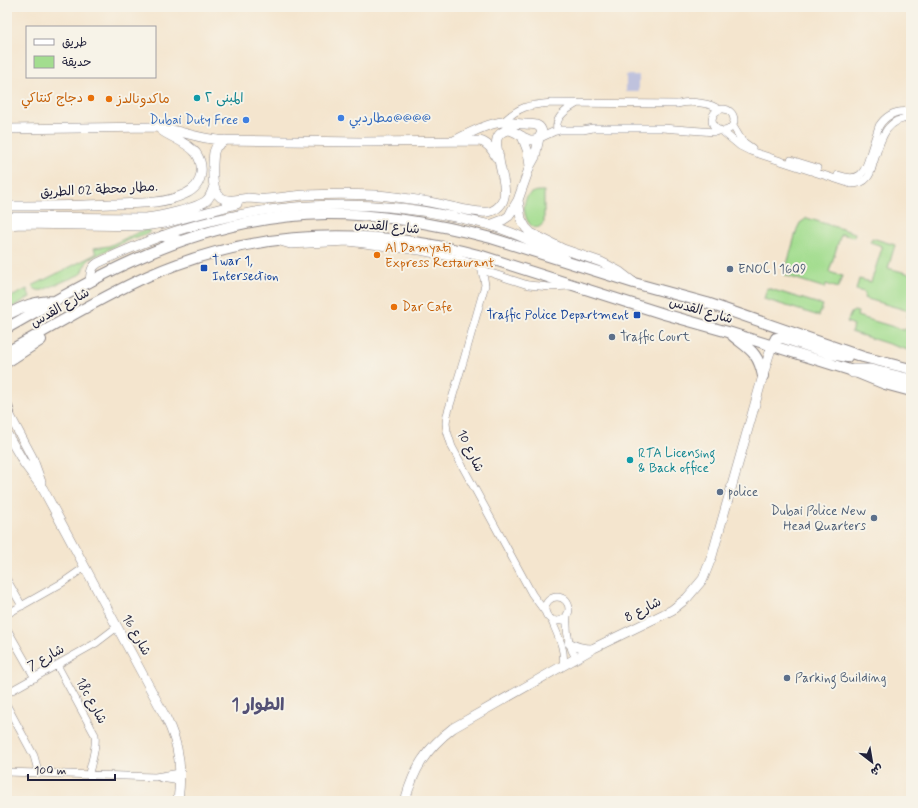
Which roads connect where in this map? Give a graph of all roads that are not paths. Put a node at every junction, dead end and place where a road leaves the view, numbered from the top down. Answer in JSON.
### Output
{"nodes":[{"id":1,"x":576,"y":104,"type":"junction"},
{"id":2,"x":719,"y":110,"type":"junction"},
{"id":3,"x":911,"y":112,"type":"edge"},
{"id":4,"x":911,"y":118,"type":"edge"},
{"id":5,"x":503,"y":122,"type":"junction"},
{"id":6,"x":733,"y":126,"type":"junction"},
{"id":7,"x":158,"y":127,"type":"junction"},
{"id":8,"x":7,"y":129,"type":"edge"},
{"id":9,"x":557,"y":131,"type":"junction"},
{"id":10,"x":721,"y":131,"type":"junction"},
{"id":11,"x":522,"y":136,"type":"junction"},
{"id":12,"x":540,"y":138,"type":"junction"},
{"id":13,"x":225,"y":140,"type":"junction"},
{"id":14,"x":454,"y":141,"type":"junction"},
{"id":15,"x":499,"y":163,"type":"junction"},
{"id":16,"x":530,"y":166,"type":"junction"},
{"id":17,"x":214,"y":186,"type":"junction"},
{"id":18,"x":264,"y":200,"type":"junction"},
{"id":19,"x":518,"y":200,"type":"junction"},
{"id":20,"x":7,"y":206,"type":"edge"},
{"id":21,"x":244,"y":214,"type":"junction"},
{"id":22,"x":7,"y":217,"type":"edge"},
{"id":23,"x":7,"y":225,"type":"edge"},
{"id":24,"x":490,"y":225,"type":"junction"},
{"id":25,"x":234,"y":226,"type":"junction"},
{"id":26,"x":163,"y":236,"type":"junction"},
{"id":27,"x":274,"y":240,"type":"junction"},
{"id":28,"x":181,"y":241,"type":"junction"},
{"id":29,"x":571,"y":263,"type":"junction"},
{"id":30,"x":481,"y":268,"type":"junction"},
{"id":31,"x":500,"y":276,"type":"junction"},
{"id":32,"x":90,"y":282,"type":"junction"},
{"id":33,"x":634,"y":283,"type":"junction"},
{"id":34,"x":484,"y":285,"type":"junction"},
{"id":35,"x":572,"y":286,"type":"junction"},
{"id":36,"x":56,"y":301,"type":"junction"},
{"id":37,"x":7,"y":315,"type":"edge"},
{"id":38,"x":60,"y":323,"type":"junction"},
{"id":39,"x":7,"y":328,"type":"edge"},
{"id":40,"x":728,"y":332,"type":"junction"},
{"id":41,"x":772,"y":346,"type":"junction"},
{"id":42,"x":7,"y":352,"type":"edge"},
{"id":43,"x":863,"y":357,"type":"junction"},
{"id":44,"x":7,"y":362,"type":"edge"},
{"id":45,"x":911,"y":369,"type":"edge"},
{"id":46,"x":853,"y":371,"type":"junction"},
{"id":47,"x":763,"y":376,"type":"junction"},
{"id":48,"x":911,"y":381,"type":"edge"},
{"id":49,"x":911,"y":391,"type":"edge"},
{"id":50,"x":8,"y":410,"type":"edge"},
{"id":51,"x":7,"y":434,"type":"edge"},
{"id":52,"x":11,"y":447,"type":"edge"},
{"id":53,"x":43,"y":489,"type":"junction"},
{"id":54,"x":86,"y":569,"type":"junction"},
{"id":55,"x":7,"y":580,"type":"edge"},
{"id":56,"x":532,"y":594,"type":"junction"},
{"id":57,"x":551,"y":598,"type":"junction"},
{"id":58,"x":22,"y":606,"type":"junction"},
{"id":59,"x":546,"y":613,"type":"junction"},
{"id":60,"x":7,"y":614,"type":"edge"},
{"id":61,"x":567,"y":615,"type":"junction"},
{"id":62,"x":550,"y":619,"type":"junction"},
{"id":63,"x":7,"y":629,"type":"edge"},
{"id":64,"x":119,"y":630,"type":"junction"},
{"id":65,"x":569,"y":643,"type":"junction"},
{"id":66,"x":593,"y":649,"type":"junction"},
{"id":67,"x":576,"y":658,"type":"junction"},
{"id":68,"x":58,"y":665,"type":"junction"},
{"id":69,"x":563,"y":666,"type":"junction"},
{"id":70,"x":35,"y":678,"type":"junction"},
{"id":71,"x":7,"y":693,"type":"edge"},
{"id":72,"x":7,"y":706,"type":"edge"},
{"id":73,"x":7,"y":772,"type":"edge"},
{"id":74,"x":36,"y":772,"type":"junction"},
{"id":75,"x":89,"y":774,"type":"junction"},
{"id":76,"x":180,"y":777,"type":"junction"},
{"id":77,"x":178,"y":801,"type":"edge"},
{"id":78,"x":405,"y":801,"type":"edge"}],
"edges":[{"from":1,"to":2,"type":"street"},
{"from":1,"to":5,"type":"street"},
{"from":1,"to":9,"type":"street"},
{"from":2,"to":6,"type":"street"},
{"from":2,"to":10,"type":"street"},
{"from":3,"to":6,"type":"street"},
{"from":4,"to":10,"type":"street"},
{"from":5,"to":12,"type":"street"},
{"from":5,"to":14,"type":"street"},
{"from":6,"to":10,"type":"street"},
{"from":7,"to":8,"type":"street"},
{"from":7,"to":13,"type":"street"},
{"from":7,"to":20,"type":"street","name":"مطار محطة 02 الطريق."},
{"from":9,"to":10,"type":"street"},
{"from":9,"to":12,"type":"street"},
{"from":11,"to":12,"type":"street"},
{"from":11,"to":15,"type":"street"},
{"from":11,"to":16,"type":"street"},
{"from":12,"to":16,"type":"street"},
{"from":13,"to":14,"type":"street"},
{"from":13,"to":17,"type":"street"},
{"from":14,"to":15,"type":"street"},
{"from":15,"to":18,"type":"street"},
{"from":16,"to":19,"type":"street"},
{"from":17,"to":18,"type":"street"},
{"from":17,"to":22,"type":"street","name":"مطار محطة 02 الطريق."},
{"from":18,"to":23,"type":"street"},
{"from":19,"to":24,"type":"street"},
{"from":19,"to":33,"type":"street"},
{"from":21,"to":24,"type":"street"},
{"from":21,"to":25,"type":"main road"},
{"from":21,"to":26,"type":"street"},
{"from":24,"to":29,"type":"street"},
{"from":25,"to":28,"type":"main road","name":"شارع القدس"},
{"from":25,"to":29,"type":"main road","name":"شارع القدس"},
{"from":26,"to":28,"type":"main road"},
{"from":26,"to":32,"type":"street"},
{"from":27,"to":30,"type":"street"},
{"from":27,"to":35,"type":"main road","name":"شارع القدس"},
{"from":27,"to":38,"type":"main road","name":"شارع القدس"},
{"from":28,"to":32,"type":"main road","name":"شارع القدس"},
{"from":29,"to":33,"type":"main road","name":"شارع القدس"},
{"from":30,"to":31,"type":"street"},
{"from":30,"to":34,"type":"street","name":"شارع 10"},
{"from":31,"to":34,"type":"street"},
{"from":31,"to":35,"type":"street"},
{"from":32,"to":36,"type":"main road","name":"شارع القدس"},
{"from":33,"to":43,"type":"main road","name":"شارع القدس"},
{"from":34,"to":56,"type":"street","name":"شارع 10"},
{"from":35,"to":40,"type":"main road","name":"شارع القدس"},
{"from":36,"to":37,"type":"main road"},
{"from":36,"to":39,"type":"main road","name":"شارع القدس"},
{"from":38,"to":42,"type":"main road","name":"شارع القدس"},
{"from":38,"to":44,"type":"main road"},
{"from":40,"to":41,"type":"main road","name":"شارع القدس"},
{"from":40,"to":47,"type":"main road"},
{"from":41,"to":43,"type":"main road"},
{"from":41,"to":46,"type":"main road","name":"شارع القدس"},
{"from":41,"to":47,"type":"street","name":"شارع 8"},
{"from":43,"to":45,"type":"main road","name":"شارع القدس"},
{"from":46,"to":48,"type":"highway"},
{"from":46,"to":49,"type":"main road","name":"شارع القدس"},
{"from":47,"to":66,"type":"street","name":"شارع 8"},
{"from":50,"to":53,"type":"street","name":"شارع 16"},
{"from":51,"to":52,"type":"street","name":"شارع 16"},
{"from":52,"to":53,"type":"street","name":"شارع 16"},
{"from":53,"to":54,"type":"street","name":"شارع 16"},
{"from":54,"to":58,"type":"street"},
{"from":54,"to":64,"type":"street","name":"شارع 16"},
{"from":55,"to":58,"type":"street"},
{"from":56,"to":57,"type":"street"},
{"from":56,"to":59,"type":"street","name":"شارع 10"},
{"from":57,"to":59,"type":"street"},
{"from":57,"to":61,"type":"street"},
{"from":58,"to":60,"type":"street"},
{"from":59,"to":62,"type":"street"},
{"from":61,"to":62,"type":"street"},
{"from":61,"to":65,"type":"street"},
{"from":62,"to":69,"type":"street"},
{"from":63,"to":70,"type":"street"},
{"from":64,"to":68,"type":"street","name":"شارع 7"},
{"from":64,"to":76,"type":"street","name":"شارع 16"},
{"from":65,"to":66,"type":"street"},
{"from":65,"to":67,"type":"street"},
{"from":66,"to":67,"type":"street","name":"شارع 8"},
{"from":67,"to":69,"type":"street","name":"شارع 8"},
{"from":68,"to":70,"type":"street","name":"شارع 7"},
{"from":68,"to":75,"type":"street","name":"18c شارع"},
{"from":69,"to":78,"type":"street","name":"شارع 8"},
{"from":70,"to":71,"type":"street","name":"شارع 7"},
{"from":72,"to":74,"type":"street"},
{"from":73,"to":74,"type":"street"},
{"from":74,"to":75,"type":"street"},
{"from":75,"to":76,"type":"street"},
{"from":76,"to":77,"type":"street","name":"شارع 16"}]}
